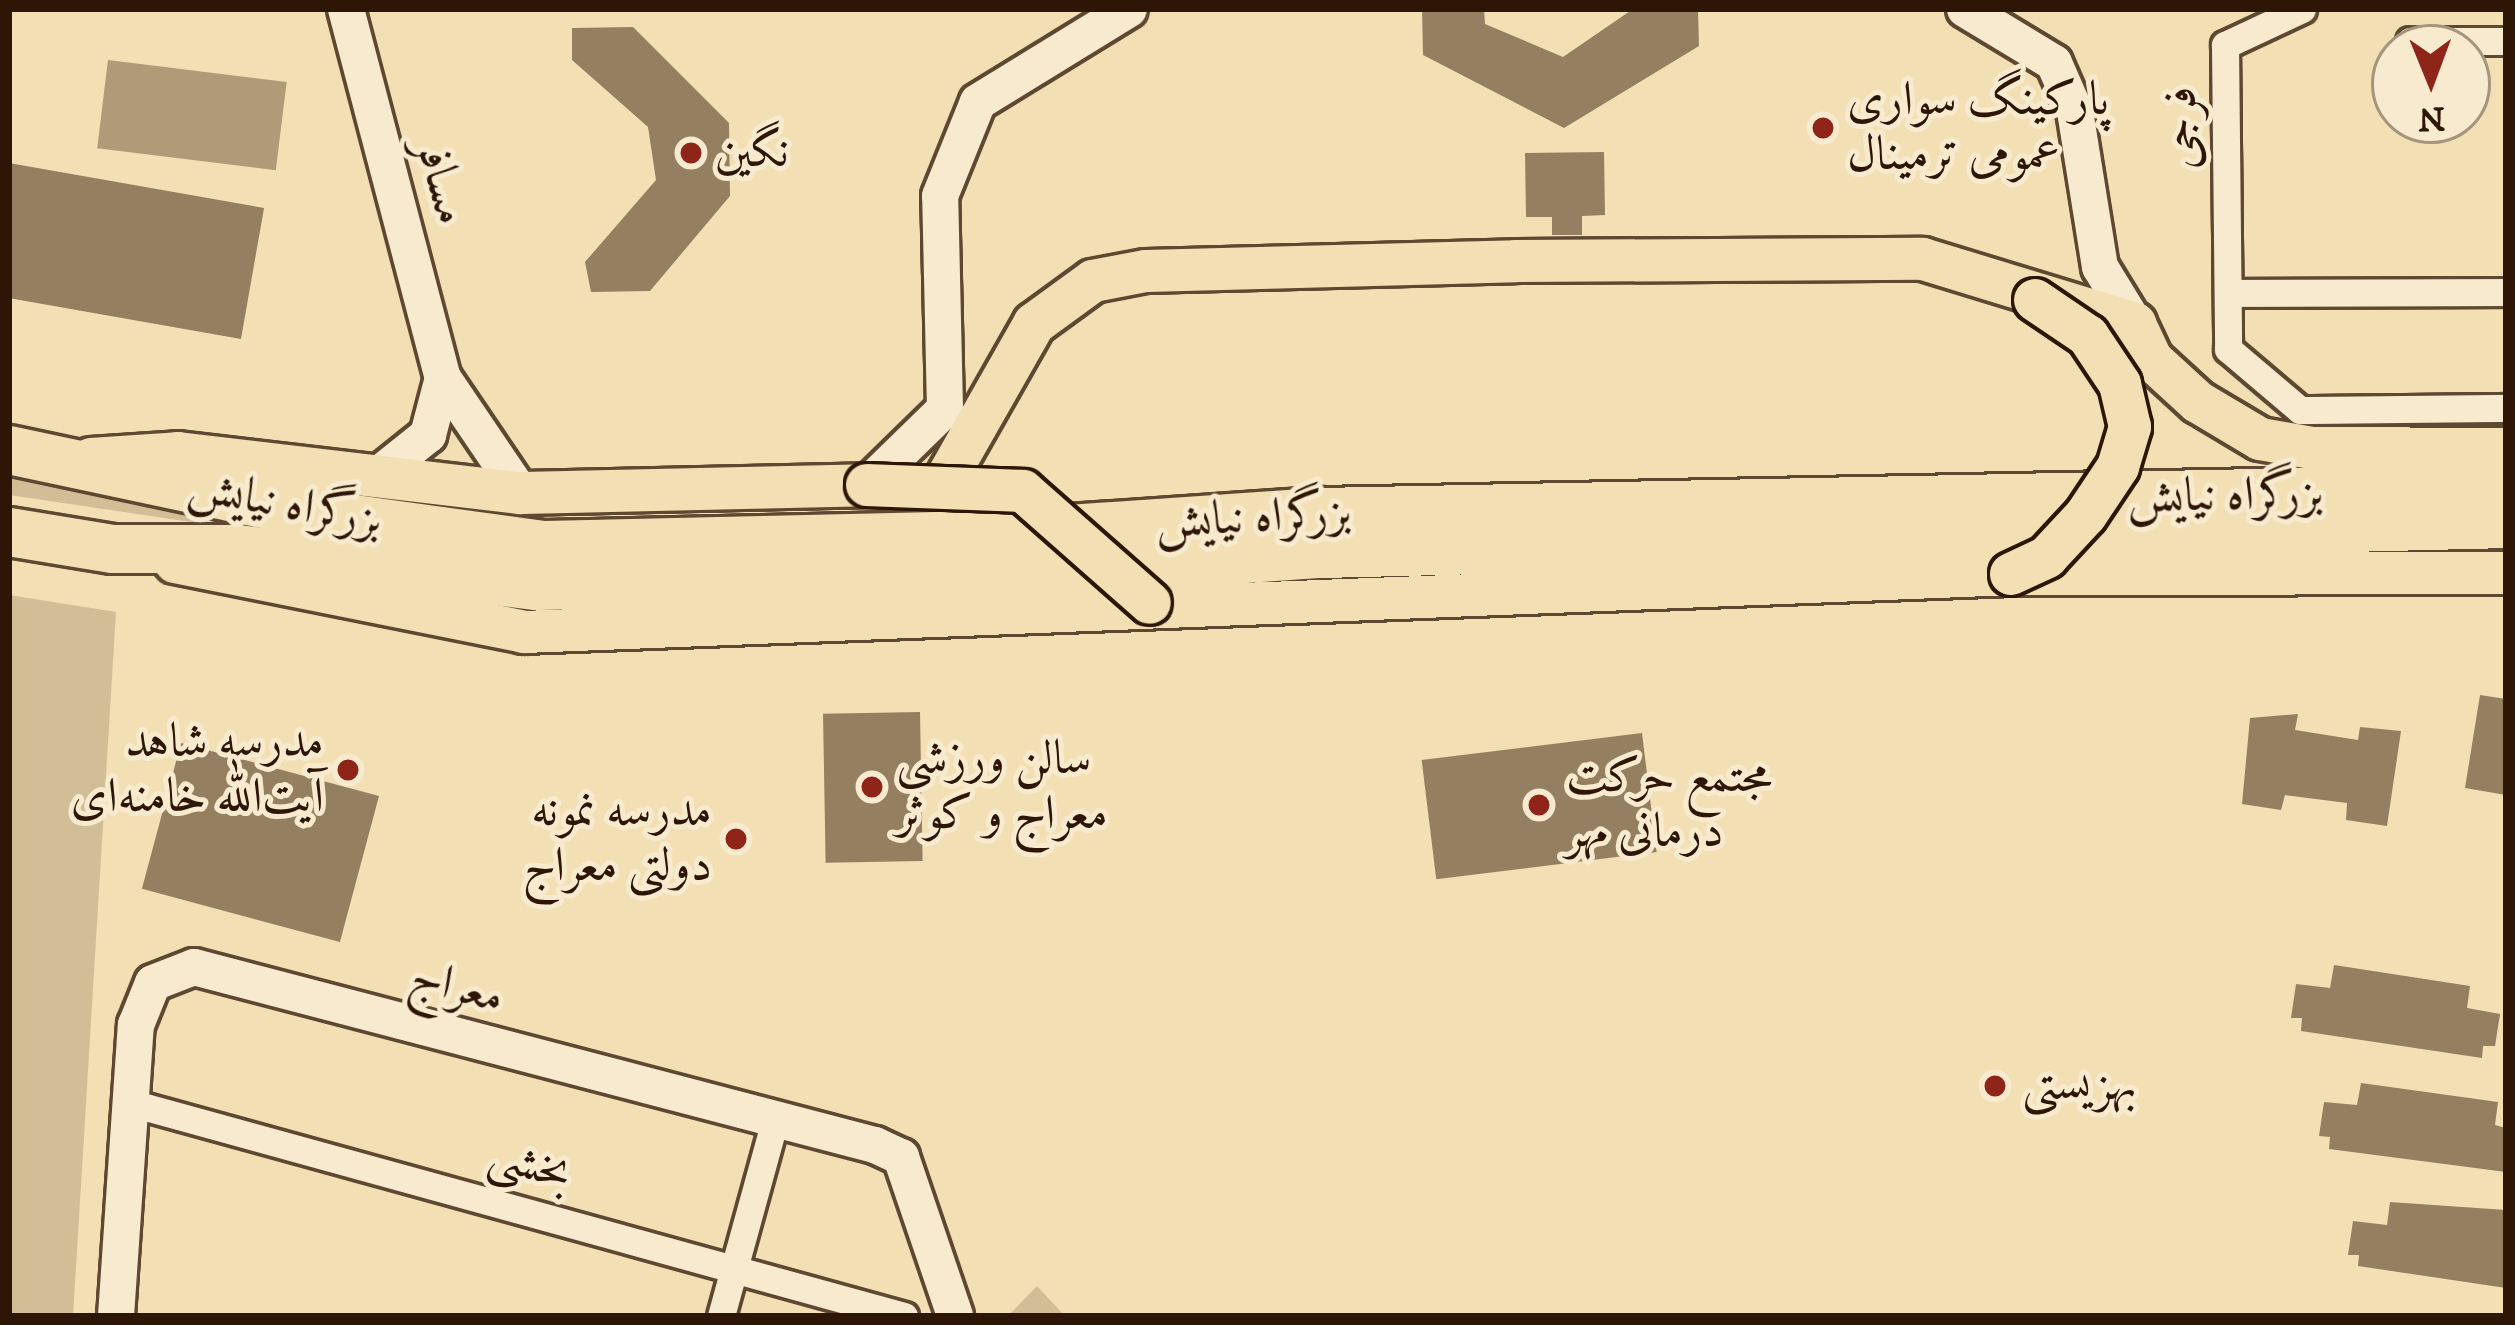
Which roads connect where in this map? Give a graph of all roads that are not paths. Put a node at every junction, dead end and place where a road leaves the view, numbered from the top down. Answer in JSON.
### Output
{"nodes":[{"id":1,"x":346,"y":9,"type":"edge"},
{"id":2,"x":1129,"y":9,"type":"edge"},
{"id":3,"x":1965,"y":9,"type":"edge"},
{"id":4,"x":2302,"y":9,"type":"edge"},
{"id":5,"x":2506,"y":292,"type":"edge"},
{"id":6,"x":2229,"y":293,"type":"junction"},
{"id":7,"x":2035,"y":300,"type":"junction"},
{"id":8,"x":2135,"y":324,"type":"junction"},
{"id":9,"x":443,"y":378,"type":"junction"},
{"id":10,"x":2506,"y":408,"type":"edge"},
{"id":11,"x":2506,"y":449,"type":"edge"},
{"id":12,"x":9,"y":450,"type":"edge"},
{"id":13,"x":74,"y":460,"type":"junction"},
{"id":14,"x":383,"y":471,"type":"junction"},
{"id":15,"x":867,"y":485,"type":"junction"},
{"id":16,"x":941,"y":488,"type":"junction"},
{"id":17,"x":2506,"y":488,"type":"edge"},
{"id":18,"x":521,"y":493,"type":"junction"},
{"id":19,"x":2506,"y":524,"type":"edge"},
{"id":20,"x":9,"y":532,"type":"edge"},
{"id":21,"x":113,"y":549,"type":"junction"},
{"id":22,"x":2506,"y":573,"type":"edge"},
{"id":23,"x":2011,"y":574,"type":"junction"},
{"id":24,"x":1150,"y":603,"type":"junction"},
{"id":25,"x":131,"y":1103,"type":"junction"},
{"id":26,"x":775,"y":1120,"type":"junction"},
{"id":27,"x":734,"y":1267,"type":"junction"},
{"id":28,"x":121,"y":1315,"type":"edge"},
{"id":29,"x":721,"y":1316,"type":"edge"},
{"id":30,"x":904,"y":1316,"type":"edge"},
{"id":31,"x":955,"y":1316,"type":"edge"}],
"edges":[{"from":1,"to":9,"type":"street","name":"مسافر"},
{"from":2,"to":15,"type":"street"},
{"from":3,"to":8,"type":"street"},
{"from":4,"to":6,"type":"street","name":"فرجی"},
{"from":5,"to":6,"type":"street"},
{"from":6,"to":10,"type":"street"},
{"from":7,"to":8,"type":"main road"},
{"from":7,"to":16,"type":"main road"},
{"from":7,"to":23,"type":"main road","bridge":true},
{"from":8,"to":11,"type":"main road"},
{"from":9,"to":14,"type":"street"},
{"from":9,"to":18,"type":"street"},
{"from":12,"to":13,"type":"highway","name":"بزرگراه نیایش"},
{"from":13,"to":14,"type":"main road"},
{"from":13,"to":17,"type":"highway","name":"بزرگراه نیایش"},
{"from":14,"to":18,"type":"main road"},
{"from":15,"to":16,"type":"main road","bridge":true},
{"from":15,"to":18,"type":"main road"},
{"from":16,"to":24,"type":"main road","bridge":true},
{"from":19,"to":21,"type":"highway","name":"بزرگراه نیایش"},
{"from":20,"to":21,"type":"highway","name":"بزرگراه نیایش"},
{"from":21,"to":24,"type":"main road","name":"بزرگراه نیایش"},
{"from":22,"to":23,"type":"main road","name":"بزرگراه نیایش"},
{"from":23,"to":24,"type":"main road","name":"بزرگراه نیایش"},
{"from":25,"to":26,"type":"street","name":"معراج"},
{"from":25,"to":27,"type":"street","name":"بخشی"},
{"from":25,"to":28,"type":"street","name":"معراج"},
{"from":26,"to":27,"type":"street"},
{"from":26,"to":31,"type":"street","name":"معراج"},
{"from":27,"to":29,"type":"street"},
{"from":27,"to":30,"type":"street","name":"بخشی"}]}
